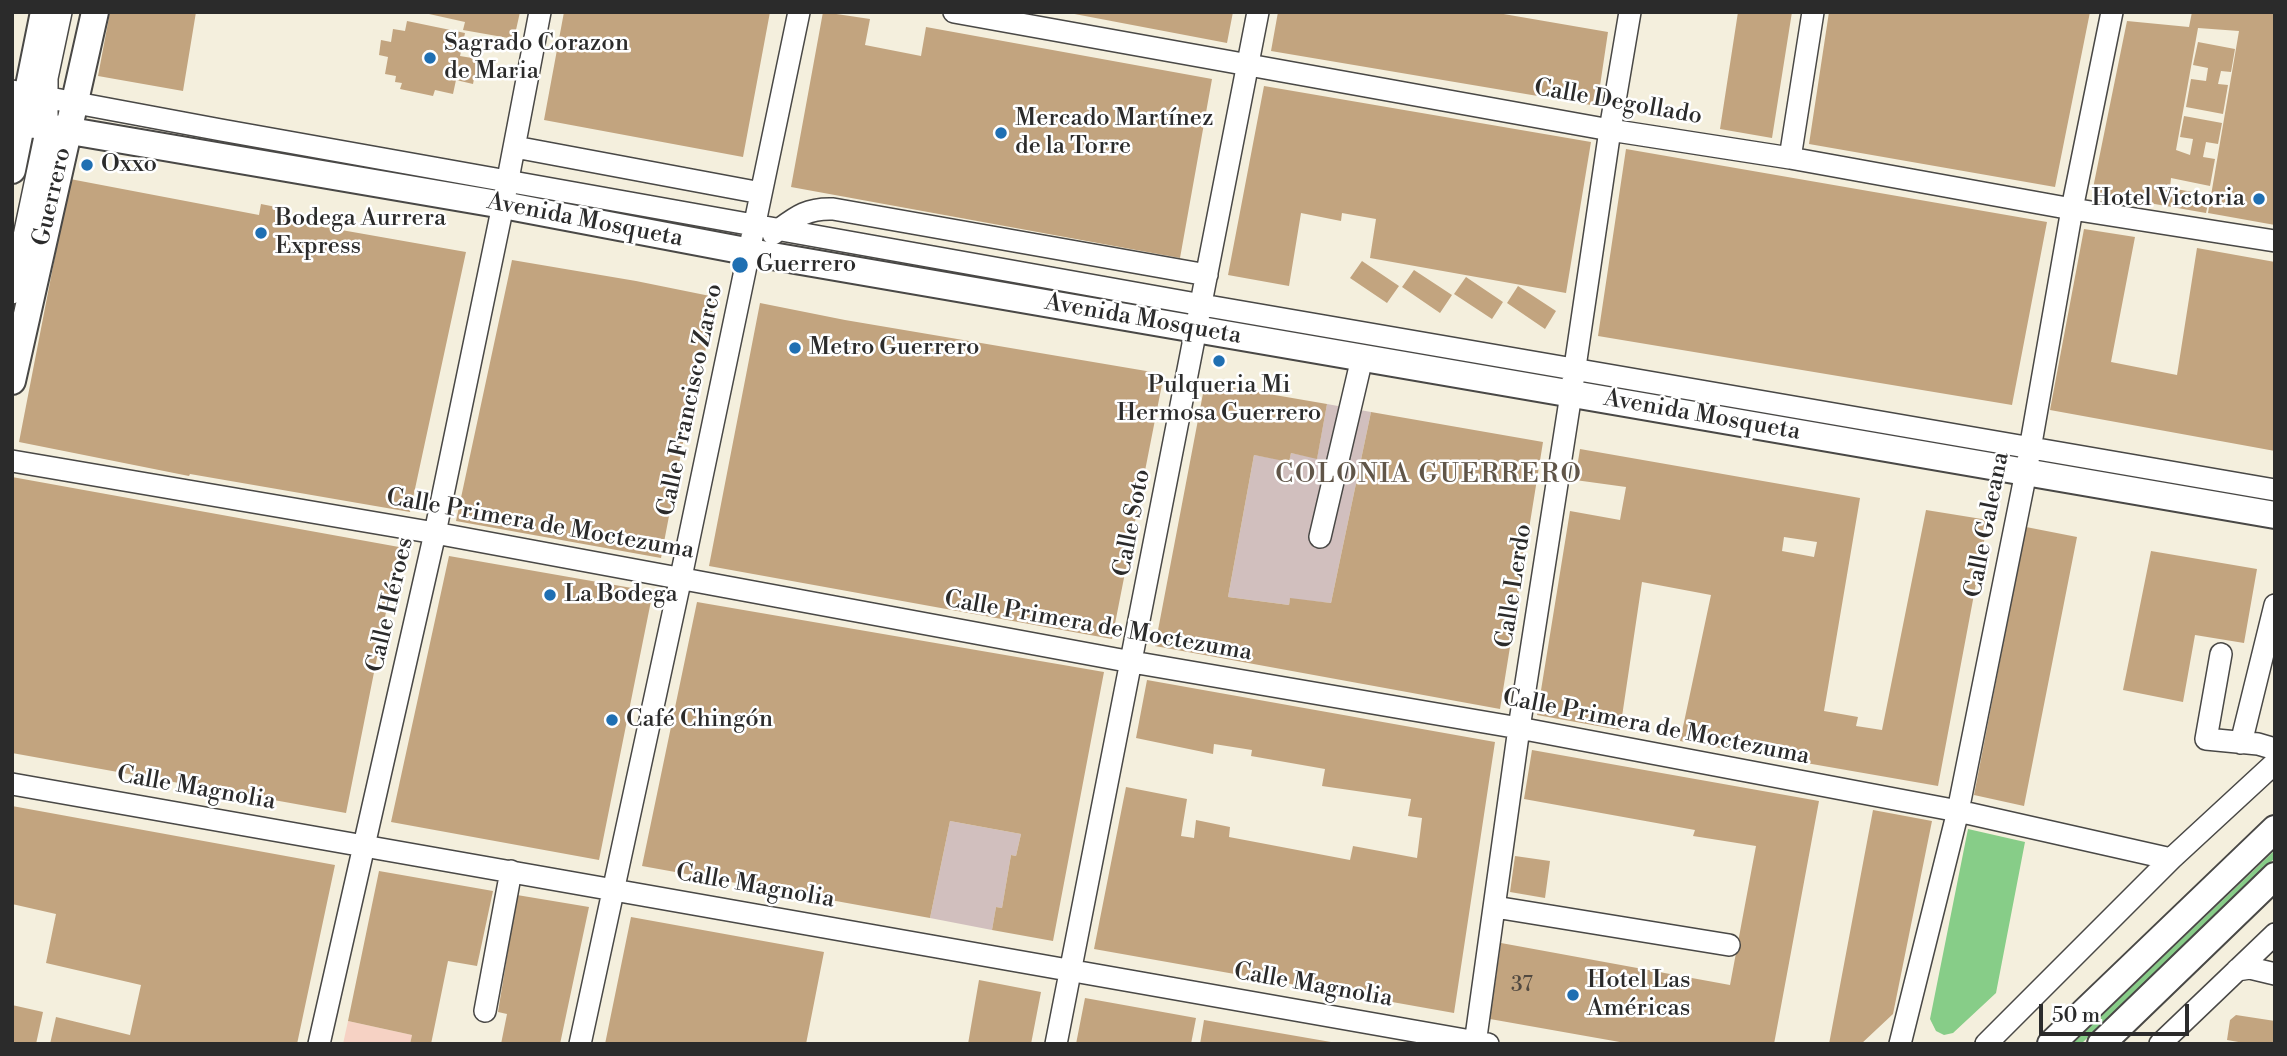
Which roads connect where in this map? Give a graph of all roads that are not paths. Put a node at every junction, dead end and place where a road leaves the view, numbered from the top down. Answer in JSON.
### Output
{"nodes":[{"id":1,"x":44,"y":12,"type":"edge"},
{"id":2,"x":61,"y":12,"type":"edge"},
{"id":3,"x":87,"y":12,"type":"edge"},
{"id":4,"x":95,"y":12,"type":"edge"},
{"id":5,"x":540,"y":12,"type":"edge"},
{"id":6,"x":799,"y":12,"type":"edge"},
{"id":7,"x":954,"y":12,"type":"edge"},
{"id":8,"x":1258,"y":12,"type":"edge"},
{"id":9,"x":1630,"y":12,"type":"edge"},
{"id":10,"x":1813,"y":12,"type":"edge"},
{"id":11,"x":2112,"y":12,"type":"edge"},
{"id":12,"x":1248,"y":64,"type":"junction"},
{"id":13,"x":45,"y":97,"type":"edge"},
{"id":14,"x":37,"y":126,"type":"edge"},
{"id":15,"x":1610,"y":130,"type":"junction"},
{"id":16,"x":515,"y":147,"type":"junction"},
{"id":17,"x":1790,"y":158,"type":"junction"},
{"id":18,"x":12,"y":170,"type":"edge"},
{"id":19,"x":506,"y":193,"type":"junction"},
{"id":20,"x":761,"y":193,"type":"junction"},
{"id":21,"x":2072,"y":209,"type":"junction"},
{"id":22,"x":754,"y":225,"type":"junction"},
{"id":23,"x":779,"y":230,"type":"junction"},
{"id":24,"x":2275,"y":241,"type":"edge"},
{"id":25,"x":749,"y":252,"type":"junction"},
{"id":26,"x":1208,"y":275,"type":"junction"},
{"id":27,"x":12,"y":293,"type":"edge"},
{"id":28,"x":1199,"y":317,"type":"junction"},
{"id":29,"x":1362,"y":358,"type":"junction"},
{"id":30,"x":12,"y":381,"type":"edge"},
{"id":31,"x":1573,"y":382,"type":"junction"},
{"id":32,"x":12,"y":460,"type":"edge"},
{"id":33,"x":2028,"y":460,"type":"junction"},
{"id":34,"x":2275,"y":490,"type":"edge"},
{"id":35,"x":2275,"y":515,"type":"edge"},
{"id":36,"x":435,"y":533,"type":"junction"},
{"id":37,"x":1320,"y":537,"type":"dead end"},
{"id":38,"x":681,"y":577,"type":"junction"},
{"id":39,"x":2275,"y":605,"type":"edge"},
{"id":40,"x":2221,"y":654,"type":"dead end"},
{"id":41,"x":1132,"y":662,"type":"junction"},
{"id":42,"x":1519,"y":728,"type":"junction"},
{"id":43,"x":2241,"y":743,"type":"junction"},
{"id":44,"x":2275,"y":749,"type":"edge"},
{"id":45,"x":2275,"y":763,"type":"edge"},
{"id":46,"x":12,"y":784,"type":"edge"},
{"id":47,"x":1958,"y":811,"type":"junction"},
{"id":48,"x":2275,"y":829,"type":"edge"},
{"id":49,"x":363,"y":844,"type":"junction"},
{"id":50,"x":2171,"y":859,"type":"junction"},
{"id":51,"x":511,"y":871,"type":"junction"},
{"id":52,"x":2275,"y":876,"type":"edge"},
{"id":53,"x":614,"y":889,"type":"junction"},
{"id":54,"x":1495,"y":907,"type":"junction"},
{"id":55,"x":2275,"y":934,"type":"edge"},
{"id":56,"x":1729,"y":945,"type":"dead end"},
{"id":57,"x":1070,"y":970,"type":"junction"},
{"id":58,"x":2237,"y":970,"type":"junction"},
{"id":59,"x":2275,"y":974,"type":"edge"},
{"id":60,"x":485,"y":1011,"type":"dead end"},
{"id":61,"x":1479,"y":1043,"type":"edge"},
{"id":62,"x":319,"y":1044,"type":"edge"},
{"id":63,"x":580,"y":1044,"type":"edge"},
{"id":64,"x":1056,"y":1044,"type":"edge"},
{"id":65,"x":1900,"y":1044,"type":"edge"},
{"id":66,"x":1986,"y":1044,"type":"edge"},
{"id":67,"x":2051,"y":1044,"type":"edge"},
{"id":68,"x":2101,"y":1044,"type":"edge"},
{"id":69,"x":2160,"y":1044,"type":"edge"}],
"edges":[{"from":1,"to":13,"type":"main road","name":"Guerrero"},
{"from":2,"to":13,"type":"street","name":"Guerrero"},
{"from":3,"to":13,"type":"street","name":"Guerrero"},
{"from":4,"to":13,"type":"main road","name":"Guerrero"},
{"from":5,"to":16,"type":"street","name":"Calle Héroes"},
{"from":6,"to":20,"type":"street","name":"Calle Francisco Zarco"},
{"from":7,"to":12,"type":"street","name":"Calle Degollado"},
{"from":8,"to":12,"type":"street","name":"Calle Soto"},
{"from":9,"to":15,"type":"street","name":"Calle Lerdo"},
{"from":10,"to":17,"type":"street"},
{"from":11,"to":21,"type":"street","name":"Calle Galeana"},
{"from":12,"to":15,"type":"street","name":"Calle Degollado"},
{"from":12,"to":26,"type":"street","name":"Calle Soto"},
{"from":13,"to":14,"type":"main road","name":"Guerrero"},
{"from":13,"to":14,"type":"main road","name":"Guerrero"},
{"from":13,"to":19,"type":"street"},
{"from":14,"to":18,"type":"main road","name":"Guerrero"},
{"from":14,"to":19,"type":"main road","name":"Avenida Mosqueta"},
{"from":14,"to":27,"type":"street","name":"Guerrero"},
{"from":14,"to":30,"type":"main road","name":"Guerrero"},
{"from":15,"to":17,"type":"street","name":"Calle Degollado"},
{"from":15,"to":31,"type":"street","name":"Calle Lerdo"},
{"from":16,"to":19,"type":"street","name":"Calle Héroes"},
{"from":16,"to":20,"type":"street"},
{"from":17,"to":21,"type":"street","name":"Calle Degollado"},
{"from":19,"to":22,"type":"street"},
{"from":19,"to":25,"type":"main road","name":"Avenida Mosqueta"},
{"from":19,"to":36,"type":"street","name":"Calle Héroes"},
{"from":20,"to":22,"type":"street","name":"Calle Francisco Zarco"},
{"from":21,"to":24,"type":"street","name":"Calle Degollado"},
{"from":21,"to":33,"type":"street","name":"Calle Galeana"},
{"from":22,"to":23,"type":"street"},
{"from":22,"to":25,"type":"street","name":"Calle Francisco Zarco"},
{"from":23,"to":25,"type":"street"},
{"from":23,"to":26,"type":"street"},
{"from":23,"to":28,"type":"street"},
{"from":25,"to":28,"type":"main road","name":"Avenida Mosqueta"},
{"from":25,"to":38,"type":"street","name":"Calle Francisco Zarco"},
{"from":26,"to":28,"type":"street","name":"Calle Soto"},
{"from":28,"to":29,"type":"main road","name":"Avenida Mosqueta"},
{"from":28,"to":31,"type":"street"},
{"from":28,"to":41,"type":"street","name":"Calle Soto"},
{"from":29,"to":31,"type":"main road","name":"Avenida Mosqueta"},
{"from":29,"to":37,"type":"street"},
{"from":31,"to":33,"type":"main road","name":"Avenida Mosqueta"},
{"from":31,"to":42,"type":"street","name":"Calle Lerdo"},
{"from":32,"to":36,"type":"street","name":"Calle Primera de Moctezuma"},
{"from":33,"to":34,"type":"street"},
{"from":33,"to":35,"type":"main road","name":"Avenida Mosqueta"},
{"from":33,"to":47,"type":"street","name":"Calle Galeana"},
{"from":36,"to":38,"type":"street","name":"Calle Primera de Moctezuma"},
{"from":36,"to":49,"type":"street","name":"Calle Héroes"},
{"from":38,"to":41,"type":"street","name":"Calle Primera de Moctezuma"},
{"from":38,"to":53,"type":"street","name":"Calle Francisco Zarco"},
{"from":39,"to":43,"type":"street"},
{"from":40,"to":43,"type":"street"},
{"from":41,"to":42,"type":"street","name":"Calle Primera de Moctezuma"},
{"from":41,"to":57,"type":"street","name":"Calle Soto"},
{"from":42,"to":47,"type":"street","name":"Calle Primera de Moctezuma"},
{"from":42,"to":54,"type":"street","name":"Calle Lerdo"},
{"from":43,"to":44,"type":"street"},
{"from":45,"to":50,"type":"street"},
{"from":46,"to":49,"type":"street","name":"Calle Magnolia"},
{"from":47,"to":50,"type":"street","name":"Calle Primera de Moctezuma"},
{"from":47,"to":65,"type":"street","name":"Calle Galeana"},
{"from":48,"to":67,"type":"main road"},
{"from":49,"to":51,"type":"street","name":"Calle Magnolia"},
{"from":49,"to":62,"type":"street","name":"Calle Héroes"},
{"from":50,"to":66,"type":"street"},
{"from":51,"to":53,"type":"street","name":"Calle Magnolia"},
{"from":51,"to":60,"type":"street"},
{"from":52,"to":68,"type":"main road"},
{"from":53,"to":57,"type":"street","name":"Calle Magnolia"},
{"from":53,"to":63,"type":"street","name":"Calle Francisco Zarco"},
{"from":54,"to":56,"type":"street"},
{"from":54,"to":61,"type":"street","name":"Calle Lerdo"},
{"from":55,"to":58,"type":"street"},
{"from":57,"to":61,"type":"street","name":"Calle Magnolia"},
{"from":57,"to":64,"type":"street","name":"Calle Soto"},
{"from":58,"to":59,"type":"street"},
{"from":58,"to":69,"type":"street"}]}
